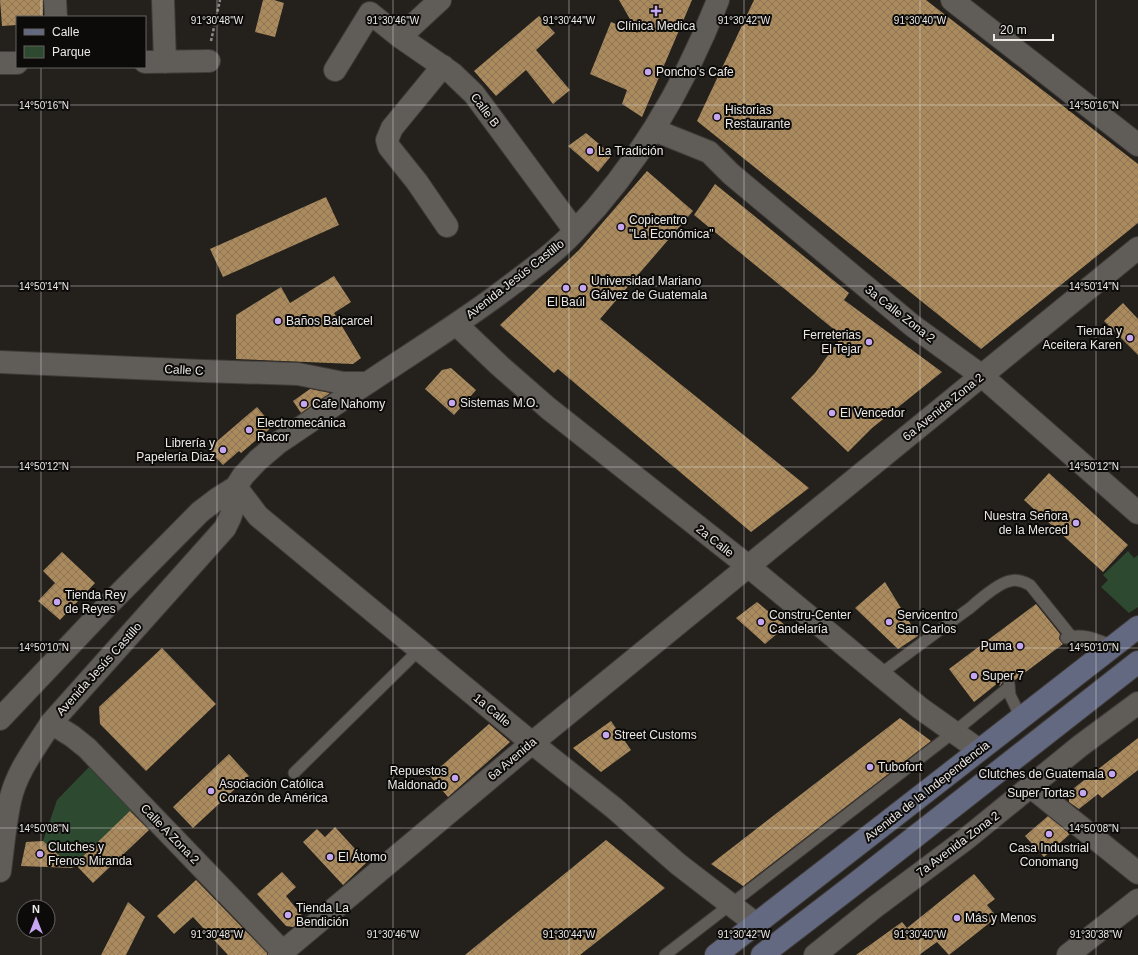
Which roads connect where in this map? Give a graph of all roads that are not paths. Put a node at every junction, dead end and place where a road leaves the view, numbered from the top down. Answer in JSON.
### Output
{"nodes":[{"id":1,"x":55,"y":0,"type":"edge"},
{"id":2,"x":163,"y":0,"type":"edge"},
{"id":3,"x":440,"y":0,"type":"edge"},
{"id":4,"x":718,"y":0,"type":"edge"},
{"id":5,"x":952,"y":0,"type":"edge"},
{"id":6,"x":56,"y":16,"type":"edge"},
{"id":7,"x":400,"y":37,"type":"junction"},
{"id":8,"x":209,"y":61,"type":"road end"},
{"id":9,"x":155,"y":62,"type":"edge"},
{"id":10,"x":0,"y":63,"type":"edge"},
{"id":11,"x":16,"y":63,"type":"edge"},
{"id":12,"x":443,"y":66,"type":"junction"},
{"id":13,"x":335,"y":70,"type":"dead end"},
{"id":14,"x":654,"y":130,"type":"junction"},
{"id":15,"x":1138,"y":145,"type":"edge"},
{"id":16,"x":447,"y":226,"type":"dead end"},
{"id":17,"x":575,"y":231,"type":"junction"},
{"id":18,"x":1138,"y":248,"type":"edge"},
{"id":19,"x":457,"y":325,"type":"junction"},
{"id":20,"x":0,"y":362,"type":"edge"},
{"id":21,"x":982,"y":376,"type":"junction"},
{"id":22,"x":367,"y":383,"type":"junction"},
{"id":23,"x":236,"y":487,"type":"junction"},
{"id":24,"x":1138,"y":514,"type":"edge"},
{"id":25,"x":748,"y":566,"type":"junction"},
{"id":26,"x":1138,"y":627,"type":"edge"},
{"id":27,"x":1113,"y":646,"type":"junction"},
{"id":28,"x":420,"y":649,"type":"junction"},
{"id":29,"x":1138,"y":662,"type":"edge"},
{"id":30,"x":878,"y":675,"type":"junction"},
{"id":31,"x":1138,"y":703,"type":"edge"},
{"id":32,"x":1021,"y":718,"type":"junction"},
{"id":33,"x":0,"y":719,"type":"edge"},
{"id":34,"x":51,"y":723,"type":"junction"},
{"id":35,"x":954,"y":732,"type":"junction"},
{"id":36,"x":532,"y":743,"type":"junction"},
{"id":37,"x":979,"y":750,"type":"junction"},
{"id":38,"x":294,"y":772,"type":"dead end"},
{"id":39,"x":1031,"y":786,"type":"junction"},
{"id":40,"x":5,"y":798,"type":"edge"},
{"id":41,"x":0,"y":871,"type":"edge"},
{"id":42,"x":1138,"y":873,"type":"edge"},
{"id":43,"x":1138,"y":900,"type":"edge"},
{"id":44,"x":730,"y":904,"type":"junction"},
{"id":45,"x":756,"y":924,"type":"junction"},
{"id":46,"x":281,"y":953,"type":"edge"},
{"id":47,"x":665,"y":955,"type":"edge"},
{"id":48,"x":716,"y":955,"type":"edge"},
{"id":49,"x":762,"y":955,"type":"edge"},
{"id":50,"x":815,"y":955,"type":"edge"},
{"id":51,"x":1068,"y":955,"type":"edge"}],
"edges":[{"from":1,"to":6,"type":"street"},
{"from":2,"to":9,"type":"street"},
{"from":3,"to":7,"type":"street"},
{"from":4,"to":14,"type":"street","name":"Avenida Jesús Castillo"},
{"from":5,"to":15,"type":"street"},
{"from":7,"to":12,"type":"street","name":"Calle B"},
{"from":7,"to":13,"type":"street","name":"Calle B"},
{"from":8,"to":9,"type":"street"},
{"from":10,"to":11,"type":"street"},
{"from":12,"to":16,"type":"street"},
{"from":12,"to":17,"type":"street","name":"Calle B"},
{"from":14,"to":17,"type":"street","name":"Avenida Jesús Castillo"},
{"from":14,"to":21,"type":"street","name":"3a Calle Zona 2"},
{"from":17,"to":19,"type":"street","name":"Avenida Jesús Castillo"},
{"from":18,"to":21,"type":"street","name":"6a Avenida Zona 2"},
{"from":19,"to":22,"type":"street","name":"Avenida Jesús Castillo"},
{"from":19,"to":25,"type":"street","name":"2a Calle"},
{"from":20,"to":22,"type":"street","name":"Calle C"},
{"from":21,"to":24,"type":"street","name":"3a Calle Zona 2"},
{"from":21,"to":25,"type":"street","name":"6a Avenida Zona 2"},
{"from":22,"to":23,"type":"street","name":"Avenida Jesús Castillo"},
{"from":23,"to":28,"type":"street","name":"1a Calle"},
{"from":23,"to":33,"type":"street","name":"Avenida Jesús Castillo"},
{"from":23,"to":34,"type":"street","name":"Avenida Jesús Castillo"},
{"from":25,"to":30,"type":"street","name":"2a Calle"},
{"from":25,"to":36,"type":"street","name":"6a Avenida"},
{"from":26,"to":27,"type":"main road","name":"Avenida de la Independencia"},
{"from":27,"to":30,"type":"lane"},
{"from":27,"to":32,"type":"main road","name":"Avenida de la Independencia"},
{"from":28,"to":36,"type":"street","name":"1a Calle"},
{"from":28,"to":38,"type":"lane"},
{"from":29,"to":49,"type":"main road"},
{"from":30,"to":35,"type":"street","name":"2a Calle"},
{"from":31,"to":39,"type":"street","name":"7a Avenida Zona 2"},
{"from":32,"to":35,"type":"lane"},
{"from":32,"to":37,"type":"main road","name":"Avenida de la Independencia"},
{"from":34,"to":40,"type":"street","name":"Avenida Jesús Castillo"},
{"from":34,"to":46,"type":"street","name":"Calle A Zona 2"},
{"from":35,"to":37,"type":"street","name":"2a Calle"},
{"from":35,"to":44,"type":"lane"},
{"from":36,"to":44,"type":"street","name":"1a Calle"},
{"from":36,"to":46,"type":"street","name":"6a Avenida"},
{"from":37,"to":45,"type":"main road","name":"Avenida de la Independencia"},
{"from":39,"to":42,"type":"street"},
{"from":39,"to":50,"type":"street","name":"7a Avenida Zona 2"},
{"from":40,"to":41,"type":"street","name":"Avenida Jesús Castillo"},
{"from":43,"to":51,"type":"street"},
{"from":44,"to":45,"type":"street","name":"1a Calle"},
{"from":44,"to":47,"type":"lane"},
{"from":45,"to":48,"type":"main road","name":"Avenida de la Independencia"}]}
